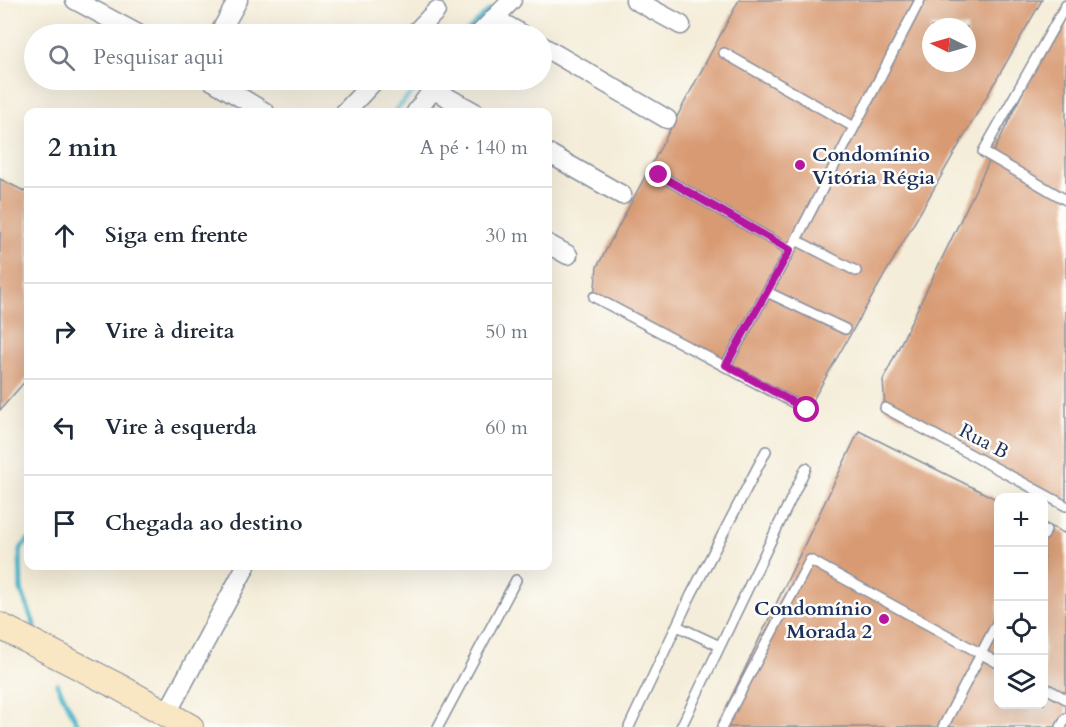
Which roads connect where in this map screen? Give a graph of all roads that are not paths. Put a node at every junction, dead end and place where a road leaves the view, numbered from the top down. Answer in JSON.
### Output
{"nodes":[{"id":1,"x":75,"y":0,"type":"edge"},
{"id":2,"x":238,"y":0,"type":"edge"},
{"id":3,"x":512,"y":0,"type":"edge"},
{"id":4,"x":635,"y":0,"type":"edge"},
{"id":5,"x":920,"y":0,"type":"edge"},
{"id":6,"x":1066,"y":5,"type":"edge"},
{"id":7,"x":436,"y":11,"type":"dead end"},
{"id":8,"x":494,"y":18,"type":"junction"},
{"id":9,"x":119,"y":24,"type":"edge"},
{"id":10,"x":225,"y":24,"type":"edge"},
{"id":11,"x":424,"y":24,"type":"edge"},
{"id":12,"x":488,"y":24,"type":"edge"},
{"id":13,"x":504,"y":24,"type":"edge"},
{"id":14,"x":681,"y":25,"type":"dead end"},
{"id":15,"x":552,"y":52,"type":"edge"},
{"id":16,"x":724,"y":54,"type":"dead end"},
{"id":17,"x":228,"y":90,"type":"edge"},
{"id":18,"x":366,"y":90,"type":"edge"},
{"id":19,"x":432,"y":90,"type":"edge"},
{"id":20,"x":444,"y":90,"type":"edge"},
{"id":21,"x":258,"y":108,"type":"edge"},
{"id":22,"x":349,"y":108,"type":"edge"},
{"id":23,"x":419,"y":108,"type":"edge"},
{"id":24,"x":469,"y":108,"type":"edge"},
{"id":25,"x":667,"y":119,"type":"dead end"},
{"id":26,"x":854,"y":127,"type":"junction"},
{"id":27,"x":552,"y":155,"type":"edge"},
{"id":28,"x":659,"y":175,"type":"dead end"},
{"id":29,"x":622,"y":195,"type":"dead end"},
{"id":30,"x":1066,"y":200,"type":"edge"},
{"id":31,"x":796,"y":240,"type":"junction"},
{"id":32,"x":552,"y":246,"type":"edge"},
{"id":33,"x":790,"y":250,"type":"junction"},
{"id":34,"x":568,"y":255,"type":"dead end"},
{"id":35,"x":856,"y":271,"type":"dead end"},
{"id":36,"x":767,"y":292,"type":"junction"},
{"id":37,"x":594,"y":297,"type":"dead end"},
{"id":38,"x":845,"y":329,"type":"dead end"},
{"id":39,"x":726,"y":365,"type":"junction"},
{"id":40,"x":885,"y":408,"type":"dead end"},
{"id":41,"x":807,"y":410,"type":"dead end"},
{"id":42,"x":766,"y":451,"type":"dead end"},
{"id":43,"x":806,"y":468,"type":"dead end"},
{"id":44,"x":1065,"y":503,"type":"edge"},
{"id":45,"x":244,"y":570,"type":"edge"},
{"id":46,"x":516,"y":580,"type":"dead end"},
{"id":47,"x":0,"y":626,"type":"edge"},
{"id":48,"x":676,"y":626,"type":"junction"},
{"id":49,"x":994,"y":630,"type":"edge"},
{"id":50,"x":720,"y":646,"type":"junction"},
{"id":51,"x":981,"y":654,"type":"junction"},
{"id":52,"x":994,"y":660,"type":"edge"},
{"id":53,"x":1048,"y":689,"type":"edge"},
{"id":54,"x":1066,"y":699,"type":"edge"},
{"id":55,"x":166,"y":715,"type":"junction"},
{"id":56,"x":1066,"y":718,"type":"edge"},
{"id":57,"x":190,"y":727,"type":"edge"},
{"id":58,"x":438,"y":727,"type":"edge"},
{"id":59,"x":628,"y":727,"type":"edge"},
{"id":60,"x":681,"y":727,"type":"edge"},
{"id":61,"x":722,"y":727,"type":"edge"},
{"id":62,"x":943,"y":727,"type":"edge"},
{"id":63,"x":1061,"y":727,"type":"edge"}],
"edges":[{"from":1,"to":9,"type":"street"},
{"from":2,"to":10,"type":"street"},
{"from":3,"to":8,"type":"street"},
{"from":4,"to":14,"type":"street"},
{"from":5,"to":26,"type":"lane"},
{"from":6,"to":30,"type":"lane"},
{"from":7,"to":11,"type":"street"},
{"from":8,"to":12,"type":"street"},
{"from":8,"to":13,"type":"street"},
{"from":15,"to":25,"type":"street"},
{"from":16,"to":26,"type":"lane"},
{"from":17,"to":21,"type":"street"},
{"from":18,"to":22,"type":"street"},
{"from":19,"to":23,"type":"street"},
{"from":20,"to":24,"type":"street"},
{"from":26,"to":31,"type":"lane"},
{"from":27,"to":29,"type":"street"},
{"from":28,"to":33,"type":"lane"},
{"from":31,"to":33,"type":"lane"},
{"from":31,"to":35,"type":"lane"},
{"from":32,"to":34,"type":"street"},
{"from":33,"to":36,"type":"lane"},
{"from":36,"to":38,"type":"lane"},
{"from":36,"to":39,"type":"lane"},
{"from":37,"to":39,"type":"lane"},
{"from":39,"to":41,"type":"lane"},
{"from":40,"to":44,"type":"lane","name":"Rua B"},
{"from":42,"to":48,"type":"lane"},
{"from":43,"to":50,"type":"lane"},
{"from":45,"to":55,"type":"street"},
{"from":46,"to":58,"type":"lane"},
{"from":47,"to":55,"type":"main road"},
{"from":48,"to":50,"type":"lane"},
{"from":48,"to":59,"type":"lane"},
{"from":49,"to":51,"type":"lane"},
{"from":50,"to":60,"type":"lane"},
{"from":51,"to":52,"type":"lane"},
{"from":51,"to":61,"type":"lane"},
{"from":51,"to":62,"type":"lane"},
{"from":53,"to":54,"type":"lane"},
{"from":55,"to":57,"type":"main road"},
{"from":56,"to":63,"type":"lane"}]}
